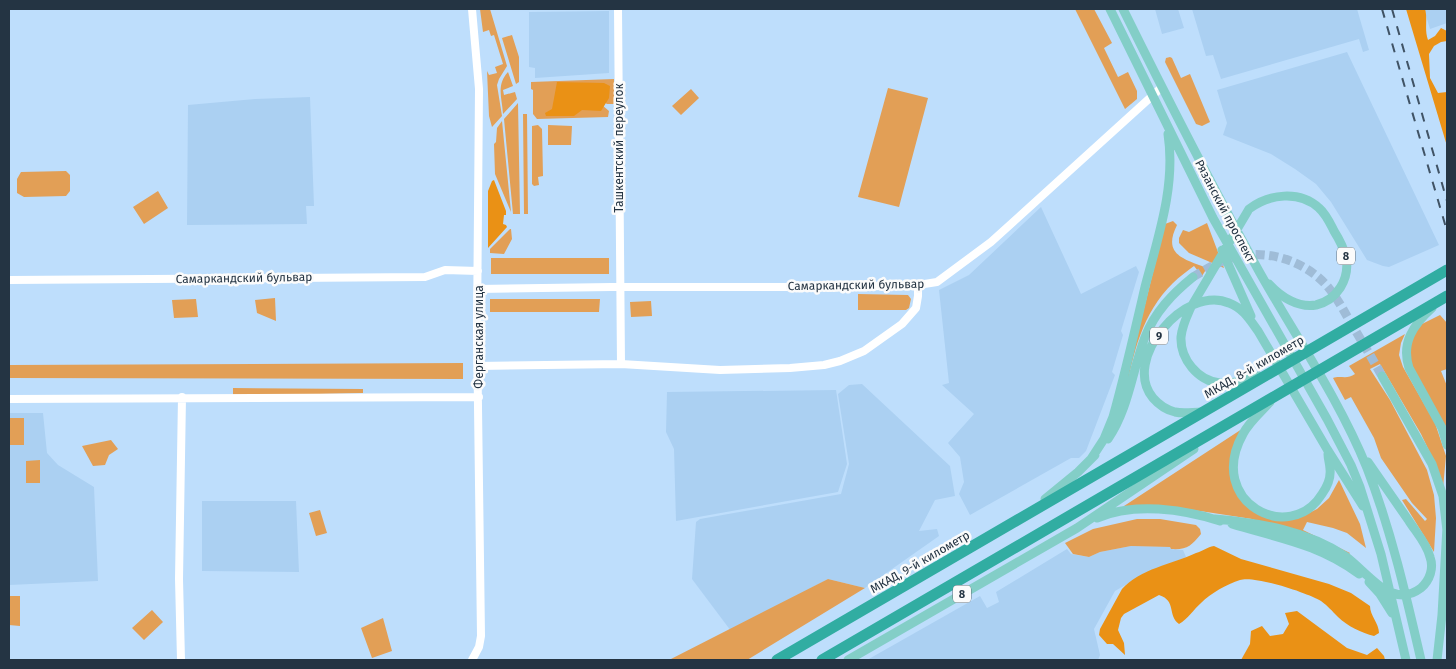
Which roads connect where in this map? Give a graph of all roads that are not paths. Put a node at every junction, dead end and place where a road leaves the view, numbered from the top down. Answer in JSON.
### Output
{"nodes":[{"id":1,"x":618,"y":9,"type":"edge"},
{"id":2,"x":1110,"y":9,"type":"edge"},
{"id":3,"x":1123,"y":9,"type":"edge"},
{"id":4,"x":471,"y":11,"type":"edge"},
{"id":5,"x":1162,"y":87,"type":"junction"},
{"id":6,"x":1152,"y":95,"type":"junction"},
{"id":7,"x":1167,"y":126,"type":"junction"},
{"id":8,"x":1213,"y":218,"type":"junction"},
{"id":9,"x":1447,"y":270,"type":"edge"},
{"id":10,"x":478,"y":271,"type":"junction"},
{"id":11,"x":1260,"y":272,"type":"junction"},
{"id":12,"x":1193,"y":278,"type":"tunnel mouth"},
{"id":13,"x":9,"y":280,"type":"edge"},
{"id":14,"x":918,"y":285,"type":"junction"},
{"id":15,"x":620,"y":287,"type":"junction"},
{"id":16,"x":478,"y":290,"type":"junction"},
{"id":17,"x":1443,"y":298,"type":"edge"},
{"id":18,"x":1258,"y":332,"type":"junction"},
{"id":19,"x":621,"y":364,"type":"junction"},
{"id":20,"x":478,"y":366,"type":"junction"},
{"id":21,"x":1272,"y":372,"type":"junction"},
{"id":22,"x":1382,"y":376,"type":"tunnel mouth"},
{"id":23,"x":1284,"y":392,"type":"junction"},
{"id":24,"x":479,"y":396,"type":"junction"},
{"id":25,"x":182,"y":397,"type":"junction"},
{"id":26,"x":9,"y":399,"type":"edge"},
{"id":27,"x":1206,"y":411,"type":"junction"},
{"id":28,"x":1237,"y":419,"type":"junction"},
{"id":29,"x":1357,"y":445,"type":"junction"},
{"id":30,"x":1447,"y":445,"type":"edge"},
{"id":31,"x":1327,"y":449,"type":"junction"},
{"id":32,"x":1090,"y":459,"type":"junction"},
{"id":33,"x":1076,"y":487,"type":"joint"},
{"id":34,"x":1369,"y":515,"type":"junction"},
{"id":35,"x":1216,"y":519,"type":"junction"},
{"id":36,"x":1014,"y":523,"type":"junction"},
{"id":37,"x":1447,"y":526,"type":"edge"},
{"id":38,"x":1077,"y":528,"type":"junction"},
{"id":39,"x":1447,"y":530,"type":"edge"},
{"id":40,"x":1397,"y":620,"type":"junction"},
{"id":41,"x":474,"y":658,"type":"edge"},
{"id":42,"x":181,"y":660,"type":"edge"},
{"id":43,"x":777,"y":660,"type":"edge"},
{"id":44,"x":822,"y":660,"type":"edge"},
{"id":45,"x":848,"y":660,"type":"edge"},
{"id":46,"x":1406,"y":660,"type":"edge"},
{"id":47,"x":1421,"y":660,"type":"edge"},
{"id":48,"x":1437,"y":660,"type":"edge"}],
"edges":[{"from":1,"to":15,"type":"street","name":"Ташкентский переулок"},
{"from":2,"to":6,"type":"main road","name":"Рязанский проспект"},
{"from":3,"to":5,"type":"main road","name":"Рязанский проспект"},
{"from":4,"to":10,"type":"street","name":"Ферганская улица"},
{"from":5,"to":6,"type":"street","name":"Самаркандский бульвар"},
{"from":5,"to":11,"type":"main road","name":"Рязанский проспект"},
{"from":6,"to":7,"type":"main road","name":"Рязанский проспект"},
{"from":6,"to":14,"type":"street","name":"Самаркандский бульвар"},
{"from":7,"to":8,"type":"main road","name":"Рязанский проспект"},
{"from":7,"to":32,"type":"main road"},
{"from":8,"to":18,"type":"main road"},
{"from":8,"to":34,"type":"main road","name":"Рязанский проспект"},
{"from":9,"to":21,"type":"highway","name":"МКАД, 8-й километр"},
{"from":10,"to":13,"type":"street","name":"Самаркандский бульвар"},
{"from":10,"to":16,"type":"street","name":"Ферганская улица"},
{"from":11,"to":21,"type":"main road","number":"8"},
{"from":11,"to":29,"type":"main road","name":"Рязанский проспект"},
{"from":12,"to":32,"type":"main road"},
{"from":14,"to":15,"type":"street","name":"Самаркандский бульвар"},
{"from":14,"to":19,"type":"street"},
{"from":15,"to":16,"type":"street","name":"Самаркандский бульвар"},
{"from":15,"to":19,"type":"street","name":"Ташкентский переулок"},
{"from":16,"to":20,"type":"street","name":"Ферганская улица"},
{"from":17,"to":23,"type":"highway"},
{"from":17,"to":30,"type":"main road"},
{"from":18,"to":27,"type":"main road","number":"9"},
{"from":18,"to":31,"type":"main road"},
{"from":19,"to":20,"type":"street"},
{"from":20,"to":24,"type":"street","name":"Ферганская улица"},
{"from":21,"to":27,"type":"highway","name":"МКАД, 8-й километр"},
{"from":22,"to":39,"type":"main road"},
{"from":23,"to":28,"type":"highway"},
{"from":23,"to":31,"type":"main road"},
{"from":24,"to":25,"type":"street"},
{"from":24,"to":41,"type":"street","name":"Ферганская улица"},
{"from":25,"to":26,"type":"street"},
{"from":25,"to":42,"type":"street"},
{"from":27,"to":33,"type":"highway","name":"МКАД, 8-й километр"},
{"from":28,"to":38,"type":"main road"},
{"from":28,"to":44,"type":"highway"},
{"from":29,"to":35,"type":"main road","number":"8"},
{"from":29,"to":47,"type":"main road"},
{"from":31,"to":34,"type":"main road"},
{"from":32,"to":36,"type":"main road"},
{"from":33,"to":36,"type":"highway","name":"МКАД, 9-й километр"},
{"from":34,"to":40,"type":"main road"},
{"from":35,"to":38,"type":"main road","number":"8"},
{"from":35,"to":40,"type":"main road"},
{"from":36,"to":43,"type":"highway","name":"МКАД, 9-й километр"},
{"from":37,"to":39,"type":"main road"},
{"from":38,"to":45,"type":"main road","number":"8"},
{"from":39,"to":48,"type":"main road"},
{"from":40,"to":46,"type":"main road"}]}
